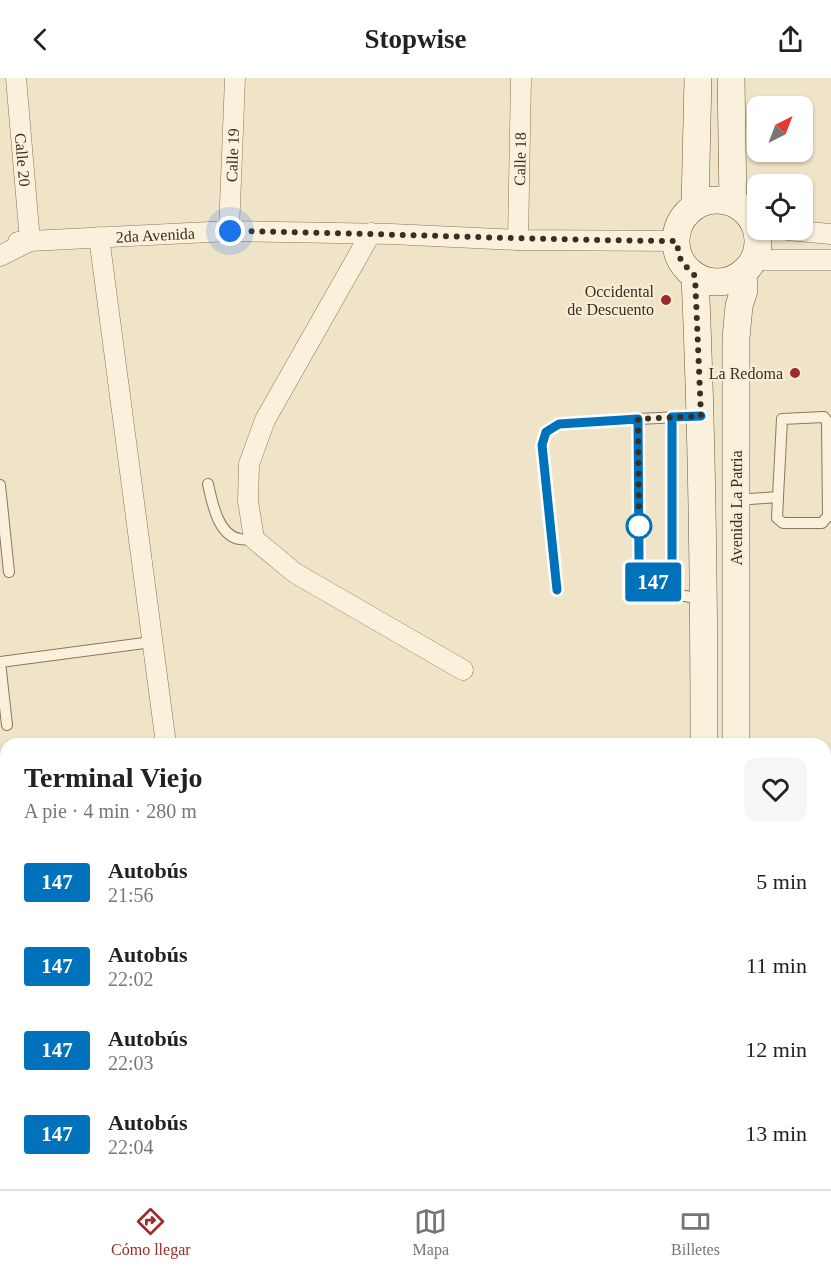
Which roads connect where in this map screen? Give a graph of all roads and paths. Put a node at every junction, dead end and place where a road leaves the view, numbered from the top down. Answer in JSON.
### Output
{"nodes":[{"id":1,"x":16,"y":78,"type":"edge"},
{"id":2,"x":235,"y":78,"type":"edge"},
{"id":3,"x":521,"y":78,"type":"edge"},
{"id":4,"x":698,"y":78,"type":"edge"},
{"id":5,"x":731,"y":78,"type":"edge"},
{"id":6,"x":733,"y":203,"type":"junction"},
{"id":7,"x":695,"y":206,"type":"junction"},
{"id":8,"x":747,"y":214,"type":"edge"},
{"id":9,"x":230,"y":231,"type":"junction"},
{"id":10,"x":813,"y":232,"type":"edge"},
{"id":11,"x":371,"y":233,"type":"junction"},
{"id":12,"x":831,"y":234,"type":"edge"},
{"id":13,"x":99,"y":237,"type":"junction"},
{"id":14,"x":518,"y":240,"type":"junction"},
{"id":15,"x":758,"y":240,"type":"edge"},
{"id":16,"x":30,"y":241,"type":"junction"},
{"id":17,"x":676,"y":241,"type":"junction"},
{"id":18,"x":0,"y":243,"type":"edge"},
{"id":19,"x":0,"y":256,"type":"edge"},
{"id":20,"x":831,"y":260,"type":"edge"},
{"id":21,"x":748,"y":267,"type":"junction"},
{"id":22,"x":695,"y":276,"type":"junction"},
{"id":23,"x":701,"y":416,"type":"junction"},
{"id":24,"x":672,"y":417,"type":"junction"},
{"id":25,"x":638,"y":419,"type":"junction"},
{"id":26,"x":208,"y":484,"type":"dead end"},
{"id":27,"x":0,"y":485,"type":"edge"},
{"id":28,"x":777,"y":497,"type":"junction"},
{"id":29,"x":736,"y":500,"type":"junction"},
{"id":30,"x":254,"y":539,"type":"junction"},
{"id":31,"x":9,"y":572,"type":"dead end"},
{"id":32,"x":557,"y":590,"type":"dead end"},
{"id":33,"x":672,"y":594,"type":"junction"},
{"id":34,"x":705,"y":599,"type":"junction"},
{"id":35,"x":152,"y":642,"type":"junction"},
{"id":36,"x":463,"y":670,"type":"dead end"},
{"id":37,"x":3,"y":711,"type":"edge"},
{"id":38,"x":7,"y":725,"type":"dead end"},
{"id":39,"x":165,"y":738,"type":"edge"},
{"id":40,"x":704,"y":738,"type":"edge"},
{"id":41,"x":736,"y":738,"type":"edge"}],
"edges":[{"from":1,"to":16,"type":"street","name":"Calle 20"},
{"from":2,"to":9,"type":"street","name":"Calle 19"},
{"from":3,"to":14,"type":"street","name":"Calle 18"},
{"from":4,"to":7,"type":"street"},
{"from":5,"to":6,"type":"street"},
{"from":6,"to":7,"type":"street"},
{"from":6,"to":8,"type":"street"},
{"from":7,"to":17,"type":"street"},
{"from":9,"to":11,"type":"street","name":"2da Avenida"},
{"from":9,"to":13,"type":"street","name":"2da Avenida"},
{"from":10,"to":12,"type":"street"},
{"from":11,"to":14,"type":"street","name":"2da Avenida"},
{"from":11,"to":30,"type":"street"},
{"from":13,"to":16,"type":"street","name":"2da Avenida"},
{"from":13,"to":35,"type":"street"},
{"from":14,"to":17,"type":"street","name":"2da Avenida"},
{"from":15,"to":21,"type":"street"},
{"from":16,"to":18,"type":"street","name":"2da Avenida"},
{"from":16,"to":19,"type":"street","name":"2da Avenida"},
{"from":17,"to":22,"type":"street"},
{"from":20,"to":21,"type":"street"},
{"from":21,"to":22,"type":"street"},
{"from":21,"to":29,"type":"street","name":"Avenida La Patria"},
{"from":22,"to":23,"type":"street","name":"Avenida La Patria"},
{"from":23,"to":24,"type":"lane"},
{"from":23,"to":34,"type":"street","name":"Avenida La Patria"},
{"from":24,"to":25,"type":"lane"},
{"from":24,"to":33,"type":"lane"},
{"from":25,"to":32,"type":"lane"},
{"from":25,"to":33,"type":"lane"},
{"from":26,"to":30,"type":"lane"},
{"from":27,"to":31,"type":"lane"},
{"from":28,"to":28,"type":"lane"},
{"from":28,"to":29,"type":"lane"},
{"from":29,"to":41,"type":"street","name":"Avenida La Patria"},
{"from":30,"to":36,"type":"street"},
{"from":33,"to":34,"type":"lane"},
{"from":34,"to":40,"type":"street","name":"Avenida La Patria"},
{"from":35,"to":37,"type":"lane"},
{"from":35,"to":39,"type":"street"},
{"from":37,"to":38,"type":"lane"}]}
